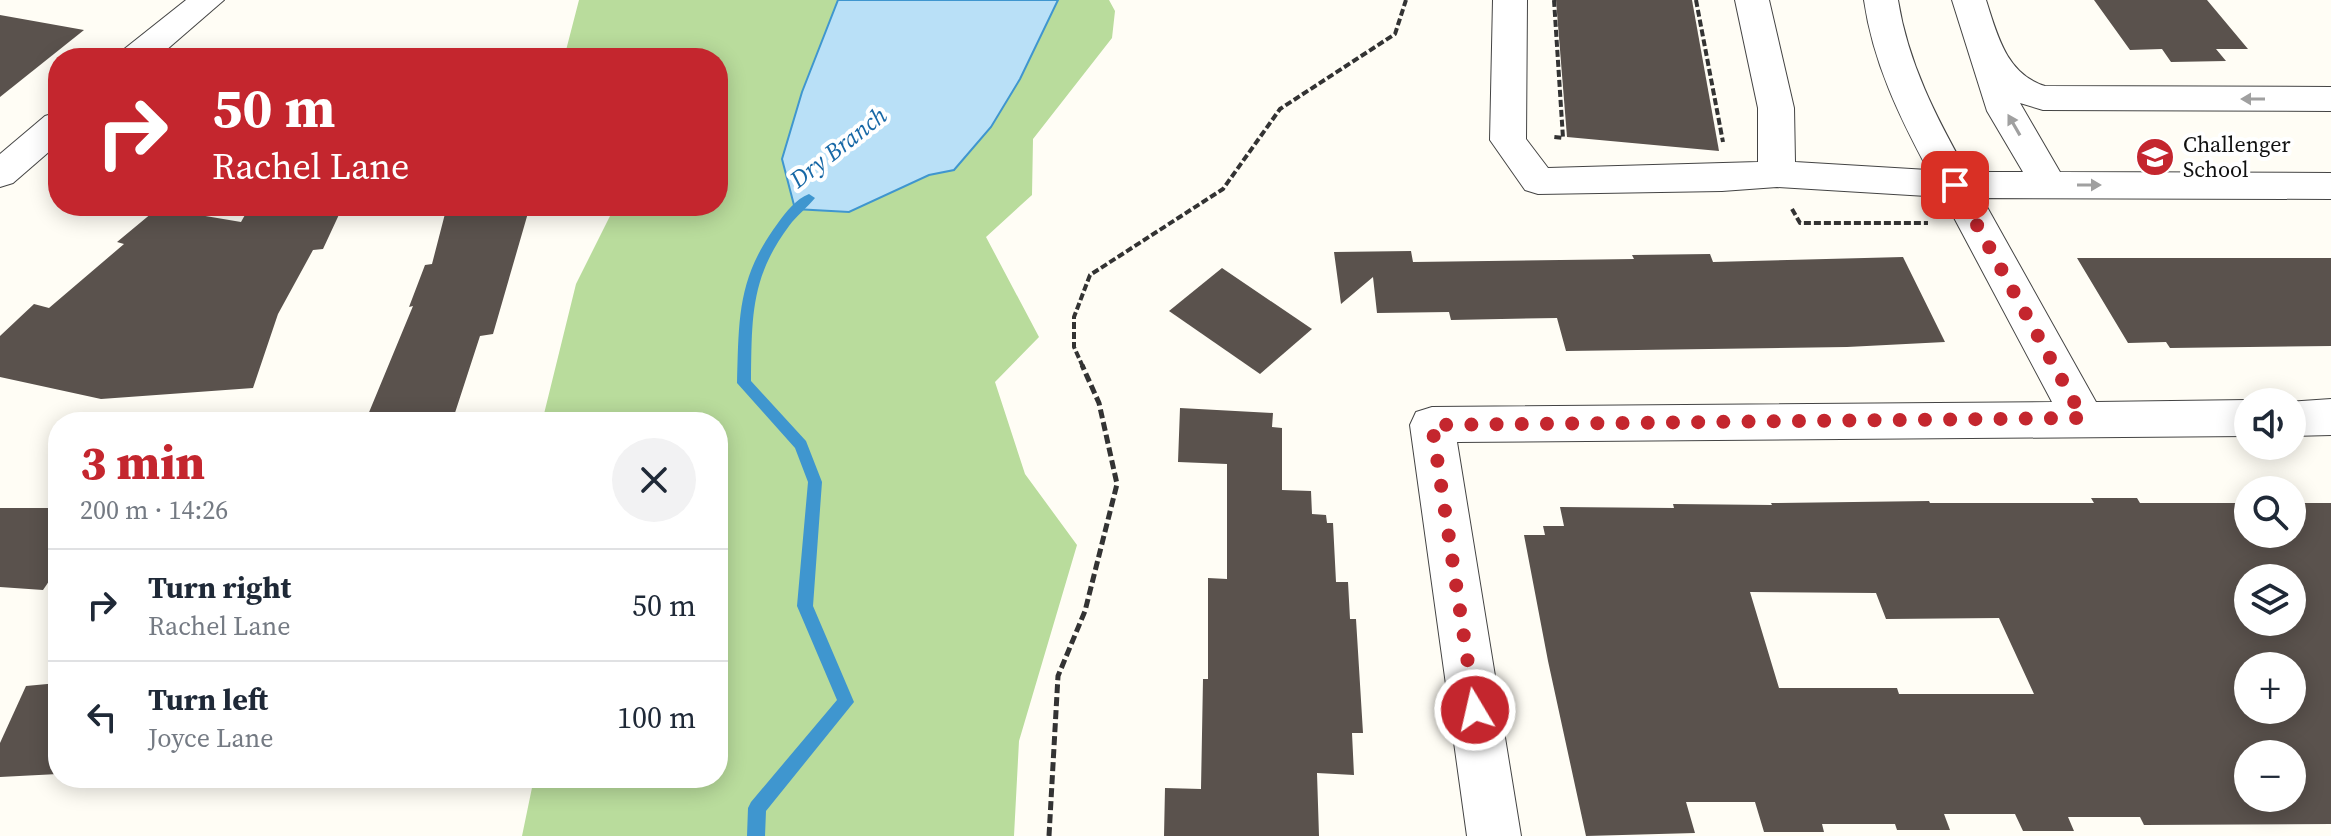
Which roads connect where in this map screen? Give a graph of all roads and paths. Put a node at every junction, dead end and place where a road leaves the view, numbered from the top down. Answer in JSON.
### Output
{"nodes":[{"id":1,"x":207,"y":0,"type":"edge"},
{"id":2,"x":1406,"y":0,"type":"edge"},
{"id":3,"x":1510,"y":0,"type":"edge"},
{"id":4,"x":1554,"y":0,"type":"edge"},
{"id":5,"x":1696,"y":0,"type":"edge"},
{"id":6,"x":1752,"y":0,"type":"edge"},
{"id":7,"x":1881,"y":0,"type":"edge"},
{"id":8,"x":1969,"y":0,"type":"edge"},
{"id":9,"x":147,"y":48,"type":"edge"},
{"id":10,"x":1988,"y":61,"type":"junction"},
{"id":11,"x":2331,"y":99,"type":"edge"},
{"id":12,"x":48,"y":133,"type":"edge"},
{"id":13,"x":1563,"y":138,"type":"dead end"},
{"id":14,"x":1725,"y":154,"type":"dead end"},
{"id":15,"x":0,"y":174,"type":"edge"},
{"id":16,"x":1955,"y":185,"type":"junction"},
{"id":17,"x":2049,"y":185,"type":"junction"},
{"id":18,"x":1781,"y":186,"type":"junction"},
{"id":19,"x":2331,"y":186,"type":"edge"},
{"id":20,"x":1928,"y":223,"type":"dead end"},
{"id":21,"x":2331,"y":417,"type":"edge"},
{"id":22,"x":2083,"y":418,"type":"junction"},
{"id":23,"x":2234,"y":418,"type":"edge"},
{"id":24,"x":2306,"y":418,"type":"edge"},
{"id":25,"x":1049,"y":836,"type":"edge"},
{"id":26,"x":1494,"y":836,"type":"edge"}],
"edges":[{"from":1,"to":9,"type":"street"},
{"from":2,"to":25,"type":"path"},
{"from":3,"to":18,"type":"street"},
{"from":4,"to":13,"type":"path"},
{"from":5,"to":14,"type":"path"},
{"from":6,"to":18,"type":"street"},
{"from":7,"to":16,"type":"street"},
{"from":8,"to":10,"type":"street"},
{"from":11,"to":10,"type":"street","one_way":true},
{"from":17,"to":10,"type":"street","one_way":true},
{"from":12,"to":15,"type":"street"},
{"from":16,"to":17,"type":"street"},
{"from":16,"to":18,"type":"street"},
{"from":16,"to":22,"type":"street"},
{"from":17,"to":19,"type":"street","one_way":true},
{"from":18,"to":20,"type":"path"},
{"from":21,"to":24,"type":"street"},
{"from":22,"to":23,"type":"street"},
{"from":22,"to":26,"type":"street"}]}
